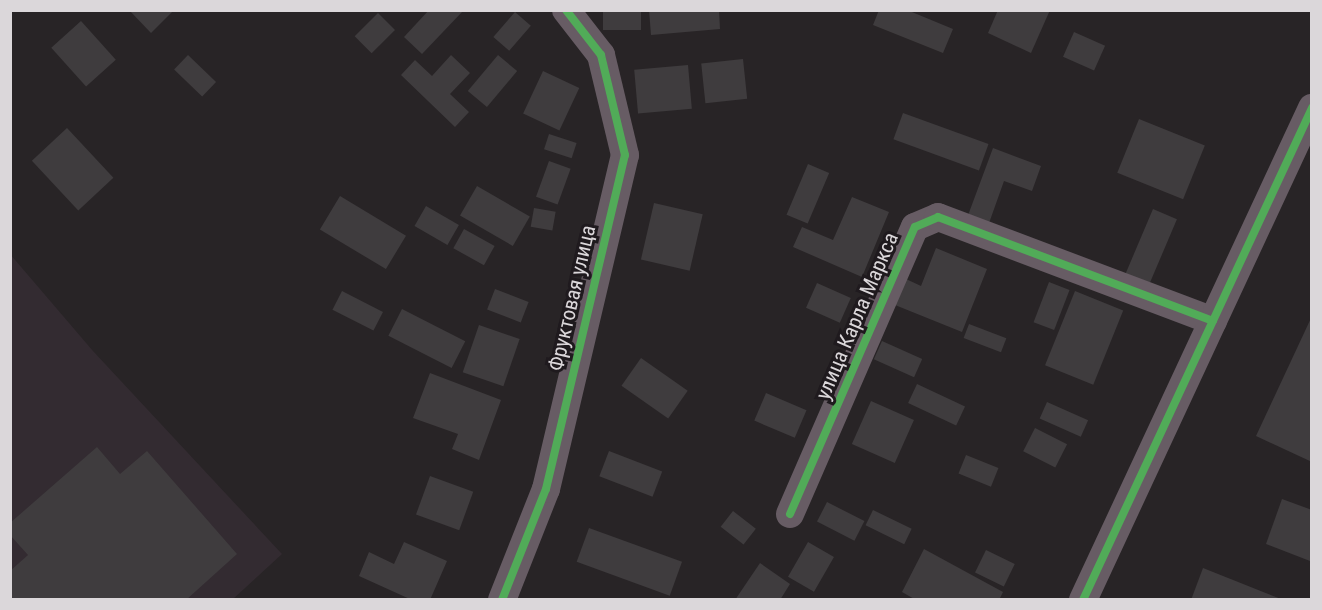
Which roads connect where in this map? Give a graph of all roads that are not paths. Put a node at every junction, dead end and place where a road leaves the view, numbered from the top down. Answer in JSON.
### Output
{"nodes":[{"id":1,"x":566,"y":10,"type":"edge"},
{"id":2,"x":1311,"y":108,"type":"edge"},
{"id":3,"x":1213,"y":321,"type":"junction"},
{"id":4,"x":790,"y":514,"type":"dead end"},
{"id":5,"x":502,"y":600,"type":"edge"},
{"id":6,"x":1083,"y":600,"type":"edge"}],
"edges":[{"from":1,"to":5,"type":"street","name":"Фруктовая улица"},
{"from":2,"to":3,"type":"street"},
{"from":3,"to":4,"type":"street","name":"улица Карла Маркса"},
{"from":3,"to":6,"type":"street"}]}
